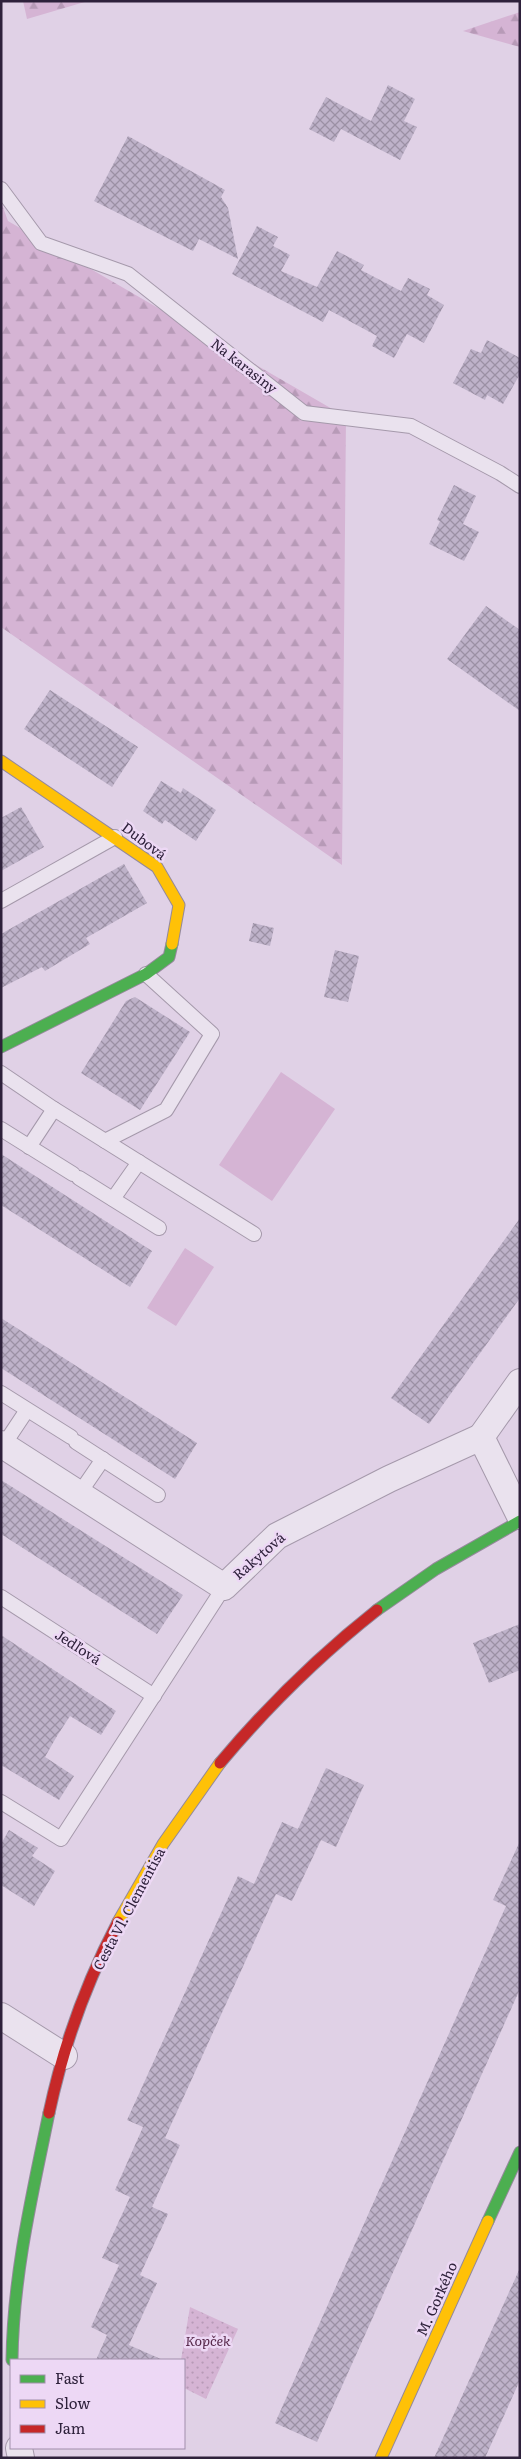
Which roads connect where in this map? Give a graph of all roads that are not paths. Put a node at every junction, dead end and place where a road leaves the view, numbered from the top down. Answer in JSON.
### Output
{"nodes":[{"id":1,"x":1,"y":189,"type":"edge"},
{"id":2,"x":520,"y":486,"type":"edge"},
{"id":3,"x":1,"y":761,"type":"edge"},
{"id":4,"x":115,"y":837,"type":"junction"},
{"id":5,"x":1,"y":901,"type":"edge"},
{"id":6,"x":146,"y":974,"type":"junction"},
{"id":7,"x":1,"y":1047,"type":"edge"},
{"id":8,"x":1,"y":1073,"type":"edge"},
{"id":9,"x":54,"y":1109,"type":"junction"},
{"id":10,"x":1,"y":1129,"type":"edge"},
{"id":11,"x":105,"y":1141,"type":"junction"},
{"id":12,"x":29,"y":1147,"type":"junction"},
{"id":13,"x":139,"y":1162,"type":"junction"},
{"id":14,"x":113,"y":1199,"type":"junction"},
{"id":15,"x":159,"y":1228,"type":"dead end"},
{"id":16,"x":254,"y":1234,"type":"dead end"},
{"id":17,"x":520,"y":1382,"type":"edge"},
{"id":18,"x":1,"y":1393,"type":"edge"},
{"id":19,"x":28,"y":1410,"type":"junction"},
{"id":20,"x":481,"y":1436,"type":"junction"},
{"id":21,"x":2,"y":1445,"type":"edge"},
{"id":22,"x":103,"y":1459,"type":"junction"},
{"id":23,"x":79,"y":1494,"type":"junction"},
{"id":24,"x":158,"y":1495,"type":"dead end"},
{"id":25,"x":520,"y":1516,"type":"edge"},
{"id":26,"x":520,"y":1521,"type":"edge"},
{"id":27,"x":224,"y":1587,"type":"junction"},
{"id":28,"x":1,"y":1597,"type":"edge"},
{"id":29,"x":154,"y":1696,"type":"junction"},
{"id":30,"x":1,"y":1802,"type":"edge"},
{"id":31,"x":1,"y":2016,"type":"edge"},
{"id":32,"x":64,"y":2056,"type":"junction"},
{"id":33,"x":520,"y":2152,"type":"edge"},
{"id":34,"x":12,"y":2359,"type":"edge"},
{"id":35,"x":381,"y":2458,"type":"edge"}],
"edges":[{"from":1,"to":2,"type":"lane","name":"Na karasiny"},
{"from":3,"to":4,"type":"street","name":"Dubová"},
{"from":4,"to":5,"type":"lane"},
{"from":4,"to":6,"type":"street","name":"Dubová"},
{"from":6,"to":7,"type":"street","name":"Dubová"},
{"from":6,"to":11,"type":"lane"},
{"from":8,"to":9,"type":"lane"},
{"from":9,"to":11,"type":"lane"},
{"from":9,"to":12,"type":"lane"},
{"from":10,"to":12,"type":"lane"},
{"from":11,"to":13,"type":"lane"},
{"from":12,"to":14,"type":"lane"},
{"from":13,"to":14,"type":"lane"},
{"from":13,"to":16,"type":"lane"},
{"from":14,"to":15,"type":"lane"},
{"from":17,"to":20,"type":"street"},
{"from":18,"to":19,"type":"lane"},
{"from":19,"to":21,"type":"lane"},
{"from":19,"to":22,"type":"lane"},
{"from":20,"to":25,"type":"street"},
{"from":20,"to":27,"type":"street","name":"Rakytová"},
{"from":21,"to":23,"type":"street","name":"Rakytová"},
{"from":22,"to":23,"type":"lane"},
{"from":22,"to":24,"type":"lane"},
{"from":23,"to":27,"type":"street","name":"Rakytová"},
{"from":26,"to":32,"type":"street","name":"Cesta Vl. Clementisa"},
{"from":27,"to":29,"type":"lane"},
{"from":28,"to":29,"type":"lane","name":"Jedľová"},
{"from":29,"to":30,"type":"lane"},
{"from":31,"to":32,"type":"street"},
{"from":32,"to":34,"type":"street","name":"Cesta Vl. Clementisa"},
{"from":33,"to":35,"type":"street","name":"M. Gorkého"}]}
